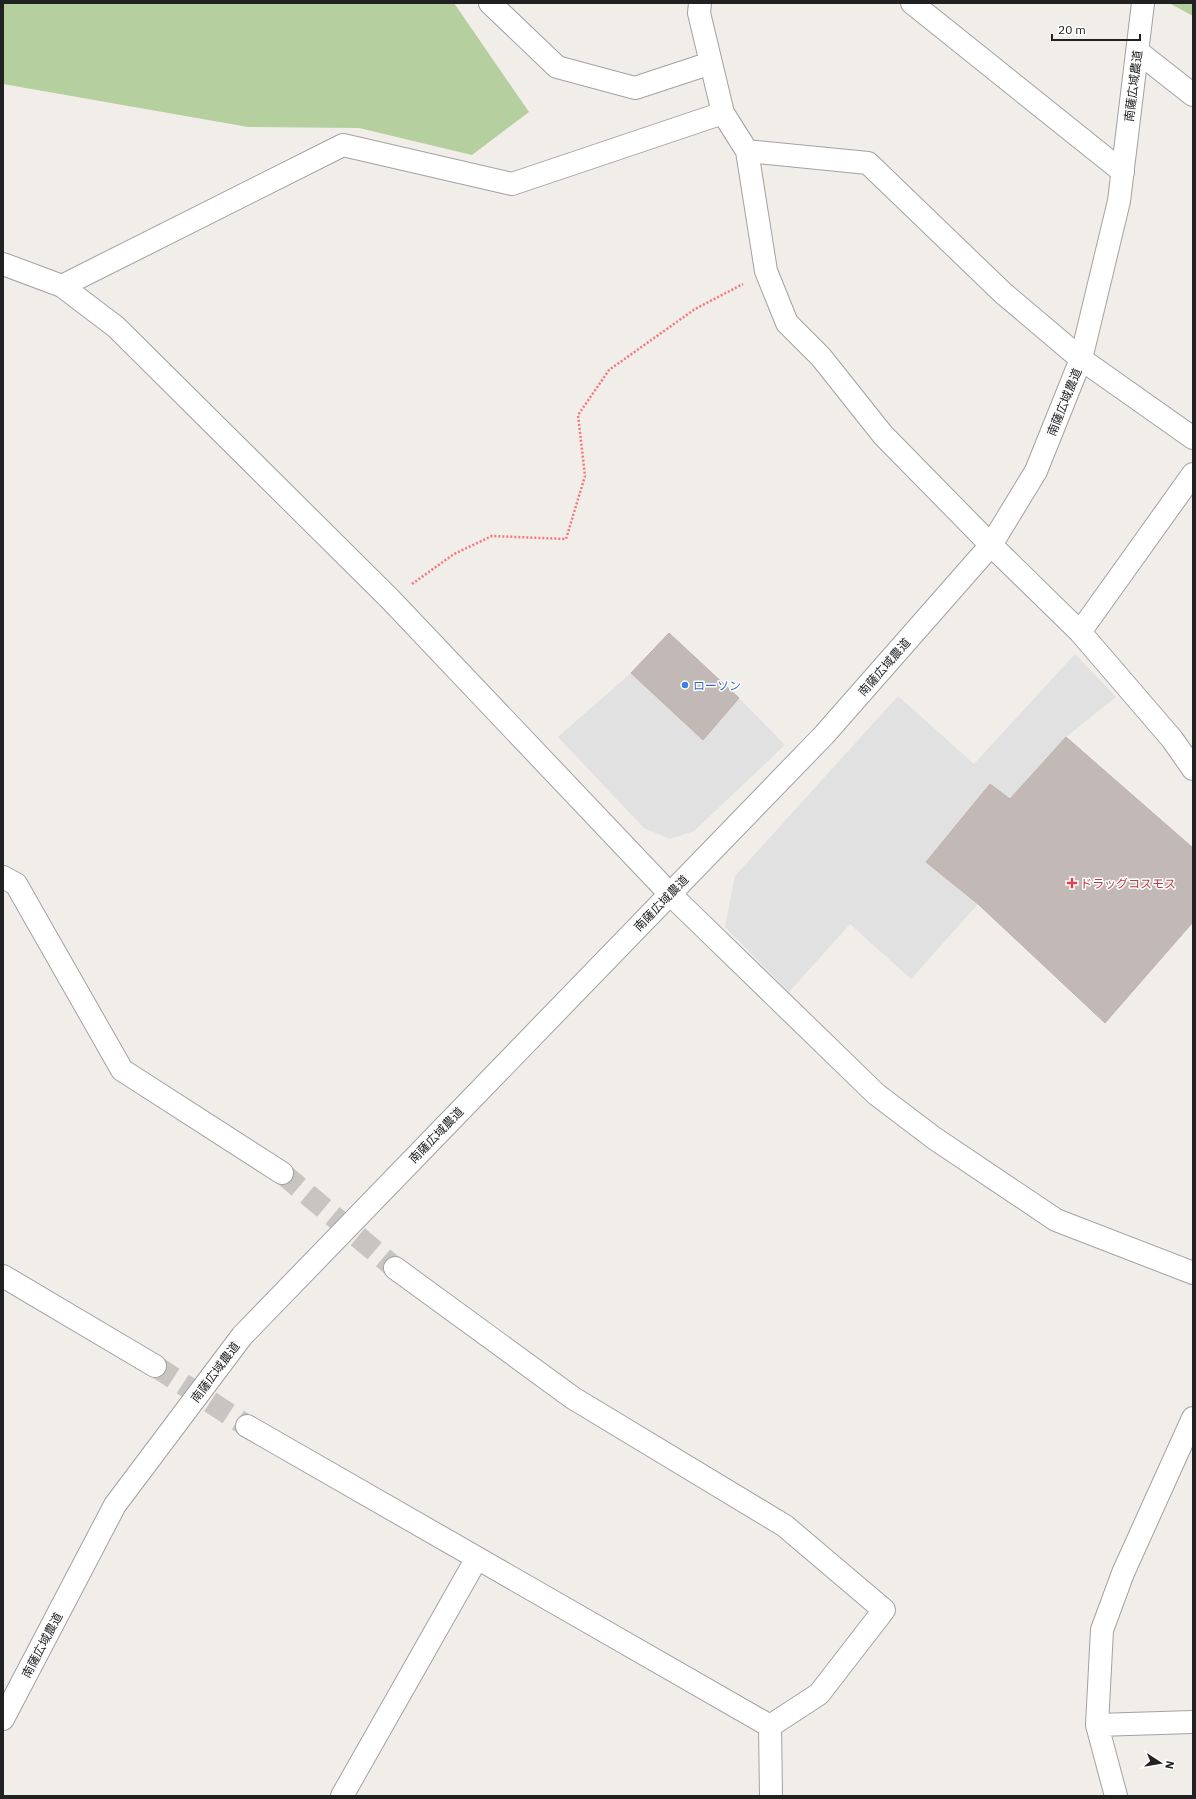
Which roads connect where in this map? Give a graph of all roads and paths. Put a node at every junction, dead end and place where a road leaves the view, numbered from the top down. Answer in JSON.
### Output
{"nodes":[{"id":1,"x":490,"y":3,"type":"edge"},
{"id":2,"x":700,"y":3,"type":"edge"},
{"id":3,"x":912,"y":3,"type":"edge"},
{"id":4,"x":1143,"y":3,"type":"edge"},
{"id":5,"x":1137,"y":51,"type":"junction"},
{"id":6,"x":711,"y":63,"type":"junction"},
{"id":7,"x":1193,"y":95,"type":"edge"},
{"id":8,"x":723,"y":114,"type":"junction"},
{"id":9,"x":747,"y":151,"type":"junction"},
{"id":10,"x":1123,"y":172,"type":"junction"},
{"id":11,"x":3,"y":264,"type":"edge"},
{"id":12,"x":766,"y":271,"type":"junction"},
{"id":13,"x":62,"y":286,"type":"junction"},
{"id":14,"x":1081,"y":359,"type":"junction"},
{"id":15,"x":1193,"y":438,"type":"edge"},
{"id":16,"x":1193,"y":474,"type":"edge"},
{"id":17,"x":991,"y":545,"type":"junction"},
{"id":18,"x":390,"y":599,"type":"junction"},
{"id":19,"x":1080,"y":632,"type":"junction"},
{"id":20,"x":1193,"y":769,"type":"edge"},
{"id":21,"x":3,"y":877,"type":"edge"},
{"id":22,"x":670,"y":894,"type":"junction"},
{"id":23,"x":282,"y":1174,"type":"tunnel mouth"},
{"id":24,"x":395,"y":1268,"type":"tunnel mouth"},
{"id":25,"x":1193,"y":1272,"type":"edge"},
{"id":26,"x":3,"y":1276,"type":"edge"},
{"id":27,"x":155,"y":1366,"type":"tunnel mouth"},
{"id":28,"x":1193,"y":1418,"type":"edge"},
{"id":29,"x":247,"y":1426,"type":"tunnel mouth"},
{"id":30,"x":477,"y":1558,"type":"junction"},
{"id":31,"x":3,"y":1719,"type":"edge"},
{"id":32,"x":1193,"y":1722,"type":"edge"},
{"id":33,"x":1097,"y":1725,"type":"junction"},
{"id":34,"x":770,"y":1726,"type":"junction"},
{"id":35,"x":342,"y":1796,"type":"edge"},
{"id":36,"x":771,"y":1796,"type":"edge"},
{"id":37,"x":1116,"y":1796,"type":"edge"}],
"edges":[{"from":1,"to":6,"type":"street"},
{"from":2,"to":6,"type":"street"},
{"from":3,"to":10,"type":"street"},
{"from":4,"to":5,"type":"street","name":"南薩広域農道"},
{"from":5,"to":7,"type":"street"},
{"from":5,"to":10,"type":"street","name":"南薩広域農道"},
{"from":6,"to":8,"type":"street"},
{"from":8,"to":9,"type":"street"},
{"from":8,"to":13,"type":"street"},
{"from":9,"to":12,"type":"street"},
{"from":9,"to":14,"type":"street"},
{"from":10,"to":14,"type":"street","name":"南薩広域農道"},
{"from":11,"to":13,"type":"street"},
{"from":12,"to":17,"type":"street"},
{"from":12,"to":18,"type":"path"},
{"from":13,"to":18,"type":"street"},
{"from":14,"to":15,"type":"street"},
{"from":14,"to":17,"type":"street","name":"南薩広域農道"},
{"from":16,"to":19,"type":"street"},
{"from":17,"to":19,"type":"street"},
{"from":17,"to":22,"type":"street","name":"南薩広域農道"},
{"from":18,"to":22,"type":"street"},
{"from":19,"to":20,"type":"street"},
{"from":21,"to":23,"type":"street"},
{"from":22,"to":25,"type":"street"},
{"from":22,"to":31,"type":"street","name":"南薩広域農道"},
{"from":24,"to":34,"type":"street"},
{"from":26,"to":27,"type":"street"},
{"from":28,"to":33,"type":"street"},
{"from":29,"to":30,"type":"street"},
{"from":30,"to":34,"type":"street"},
{"from":30,"to":35,"type":"street"},
{"from":32,"to":33,"type":"street"},
{"from":33,"to":37,"type":"street"},
{"from":34,"to":36,"type":"street"}]}
